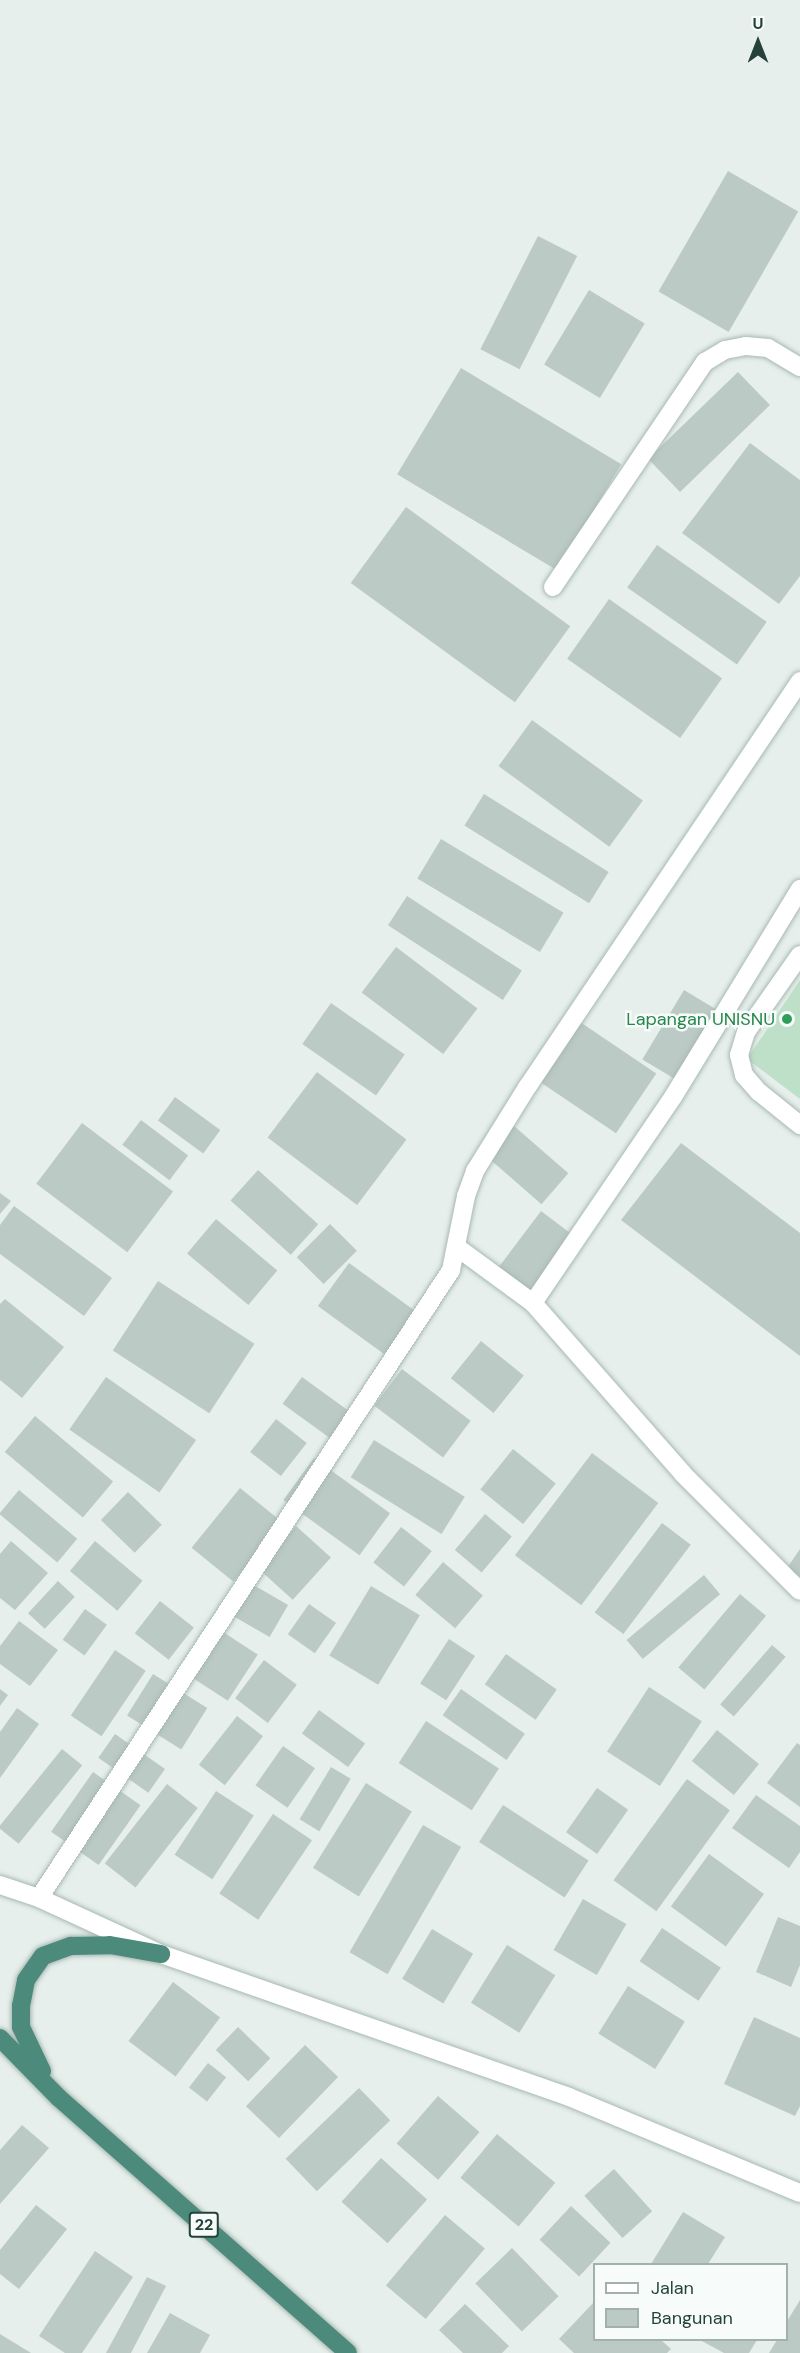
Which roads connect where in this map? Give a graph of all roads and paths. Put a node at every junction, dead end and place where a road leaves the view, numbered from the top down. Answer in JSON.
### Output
{"nodes":[{"id":1,"x":800,"y":367,"type":"edge"},
{"id":2,"x":553,"y":587,"type":"dead end"},
{"id":3,"x":800,"y":681,"type":"edge"},
{"id":4,"x":800,"y":889,"type":"edge"},
{"id":5,"x":800,"y":955,"type":"edge"},
{"id":6,"x":800,"y":1125,"type":"edge"},
{"id":7,"x":458,"y":1248,"type":"junction"},
{"id":8,"x":533,"y":1303,"type":"junction"},
{"id":9,"x":800,"y":1591,"type":"edge"},
{"id":10,"x":0,"y":1885,"type":"edge"},
{"id":11,"x":39,"y":1898,"type":"junction"},
{"id":12,"x":160,"y":1954,"type":"junction"},
{"id":13,"x":0,"y":2038,"type":"edge"},
{"id":14,"x":58,"y":2098,"type":"junction"},
{"id":15,"x":800,"y":2193,"type":"edge"},
{"id":16,"x":348,"y":2353,"type":"edge"}],
"edges":[{"from":1,"to":2,"type":"street"},
{"from":3,"to":7,"type":"street"},
{"from":4,"to":8,"type":"street"},
{"from":5,"to":6,"type":"street"},
{"from":7,"to":8,"type":"street"},
{"from":7,"to":11,"type":"street"},
{"from":8,"to":9,"type":"street"},
{"from":10,"to":11,"type":"street"},
{"from":11,"to":12,"type":"street"},
{"from":12,"to":14,"type":"highway"},
{"from":12,"to":15,"type":"street"},
{"from":13,"to":14,"type":"highway","number":"22"},
{"from":14,"to":16,"type":"highway","number":"22"}]}
